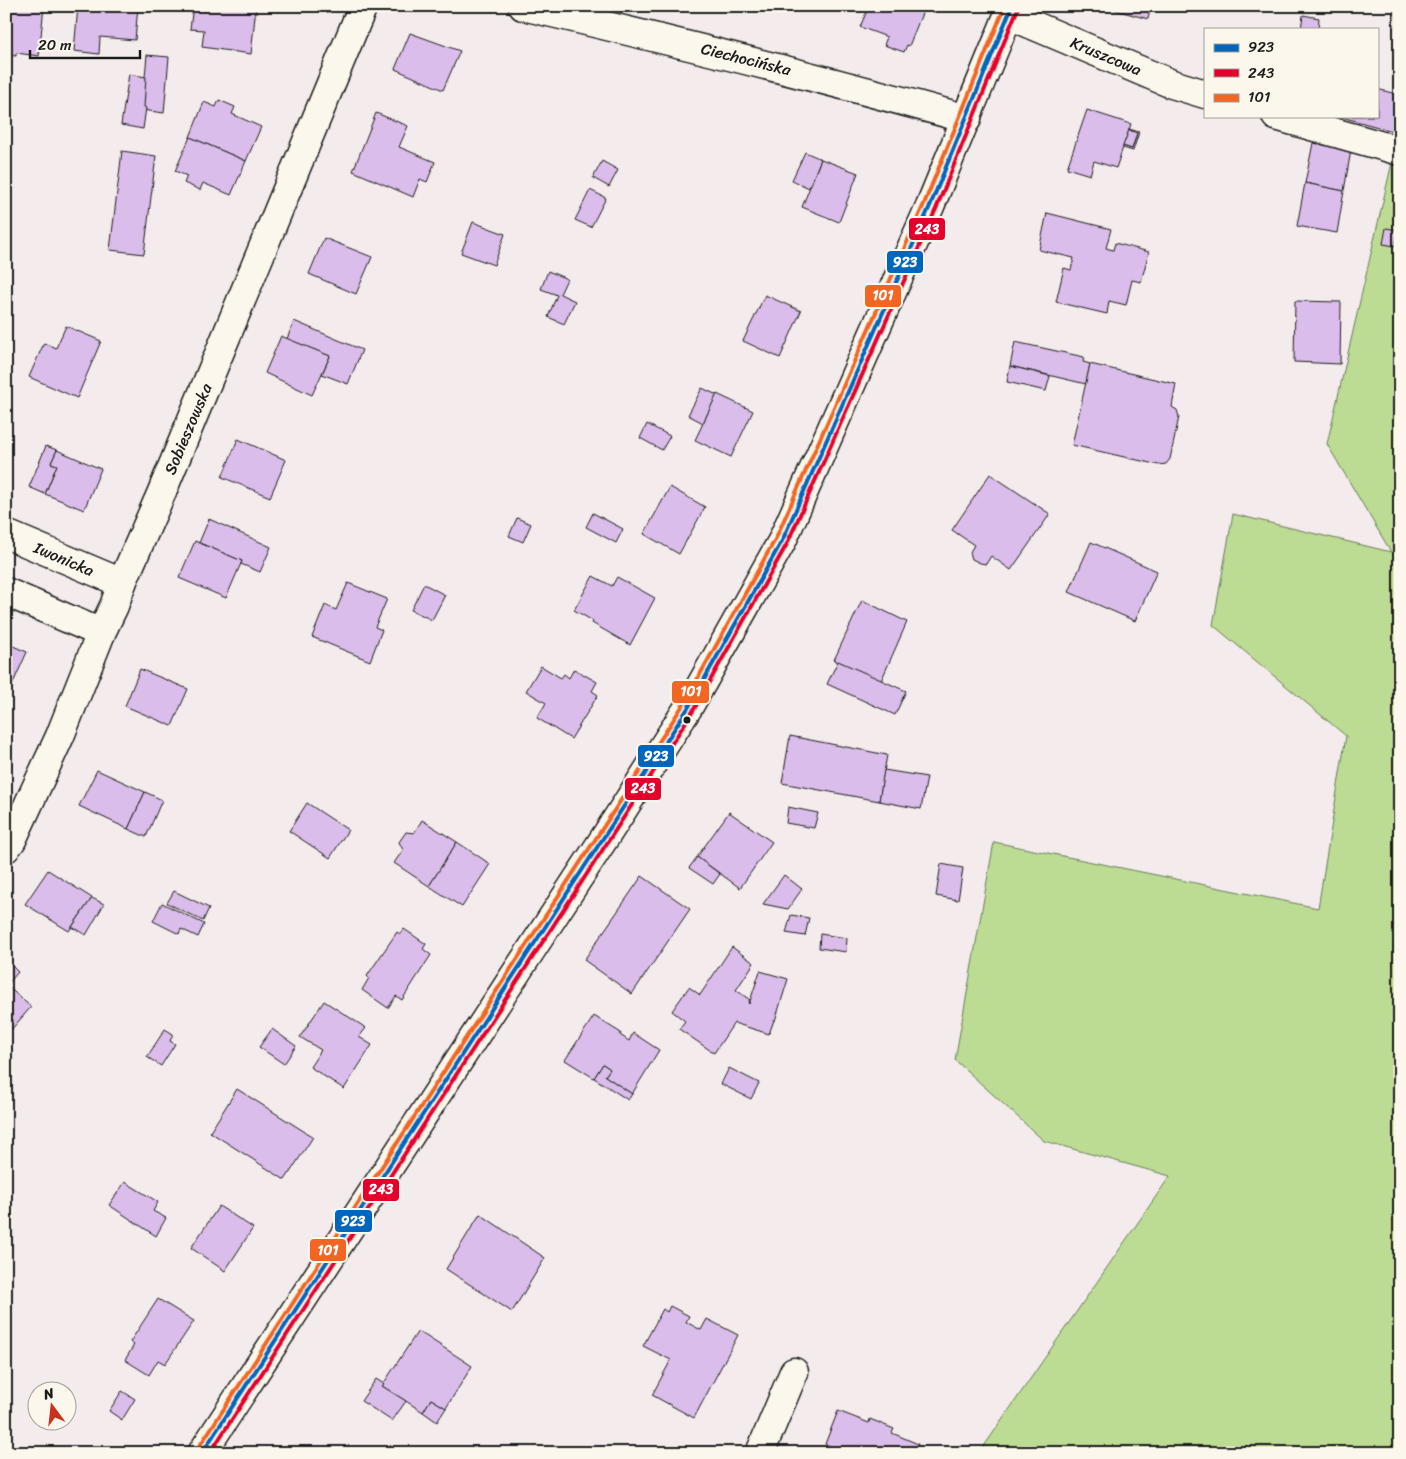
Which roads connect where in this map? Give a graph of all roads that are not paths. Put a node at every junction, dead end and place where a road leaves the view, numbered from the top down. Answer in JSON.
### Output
{"nodes":[{"id":1,"x":364,"y":6,"type":"edge"},
{"id":2,"x":523,"y":6,"type":"edge"},
{"id":3,"x":1010,"y":10,"type":"edge"},
{"id":4,"x":1204,"y":94,"type":"edge"},
{"id":5,"x":1283,"y":118,"type":"edge"},
{"id":6,"x":967,"y":119,"type":"junction"},
{"id":7,"x":1400,"y":151,"type":"edge"},
{"id":8,"x":6,"y":534,"type":"edge"},
{"id":9,"x":122,"y":584,"type":"junction"},
{"id":10,"x":6,"y":592,"type":"edge"},
{"id":11,"x":102,"y":633,"type":"junction"},
{"id":12,"x":6,"y":848,"type":"edge"},
{"id":13,"x":794,"y":1372,"type":"dead end"},
{"id":14,"x":202,"y":1453,"type":"edge"},
{"id":15,"x":760,"y":1453,"type":"edge"}],
"edges":[{"from":1,"to":9,"type":"street","name":"Sobieszowska"},
{"from":2,"to":6,"type":"street","name":"Ciechocińska"},
{"from":3,"to":4,"type":"street","name":"Kruszcowa"},
{"from":3,"to":6,"type":"street"},
{"from":5,"to":7,"type":"street"},
{"from":6,"to":14,"type":"street"},
{"from":8,"to":9,"type":"street","name":"Iwonicka"},
{"from":9,"to":11,"type":"street","name":"Sobieszowska"},
{"from":10,"to":11,"type":"street"},
{"from":11,"to":12,"type":"street","name":"Sobieszowska"},
{"from":13,"to":15,"type":"street"}]}
